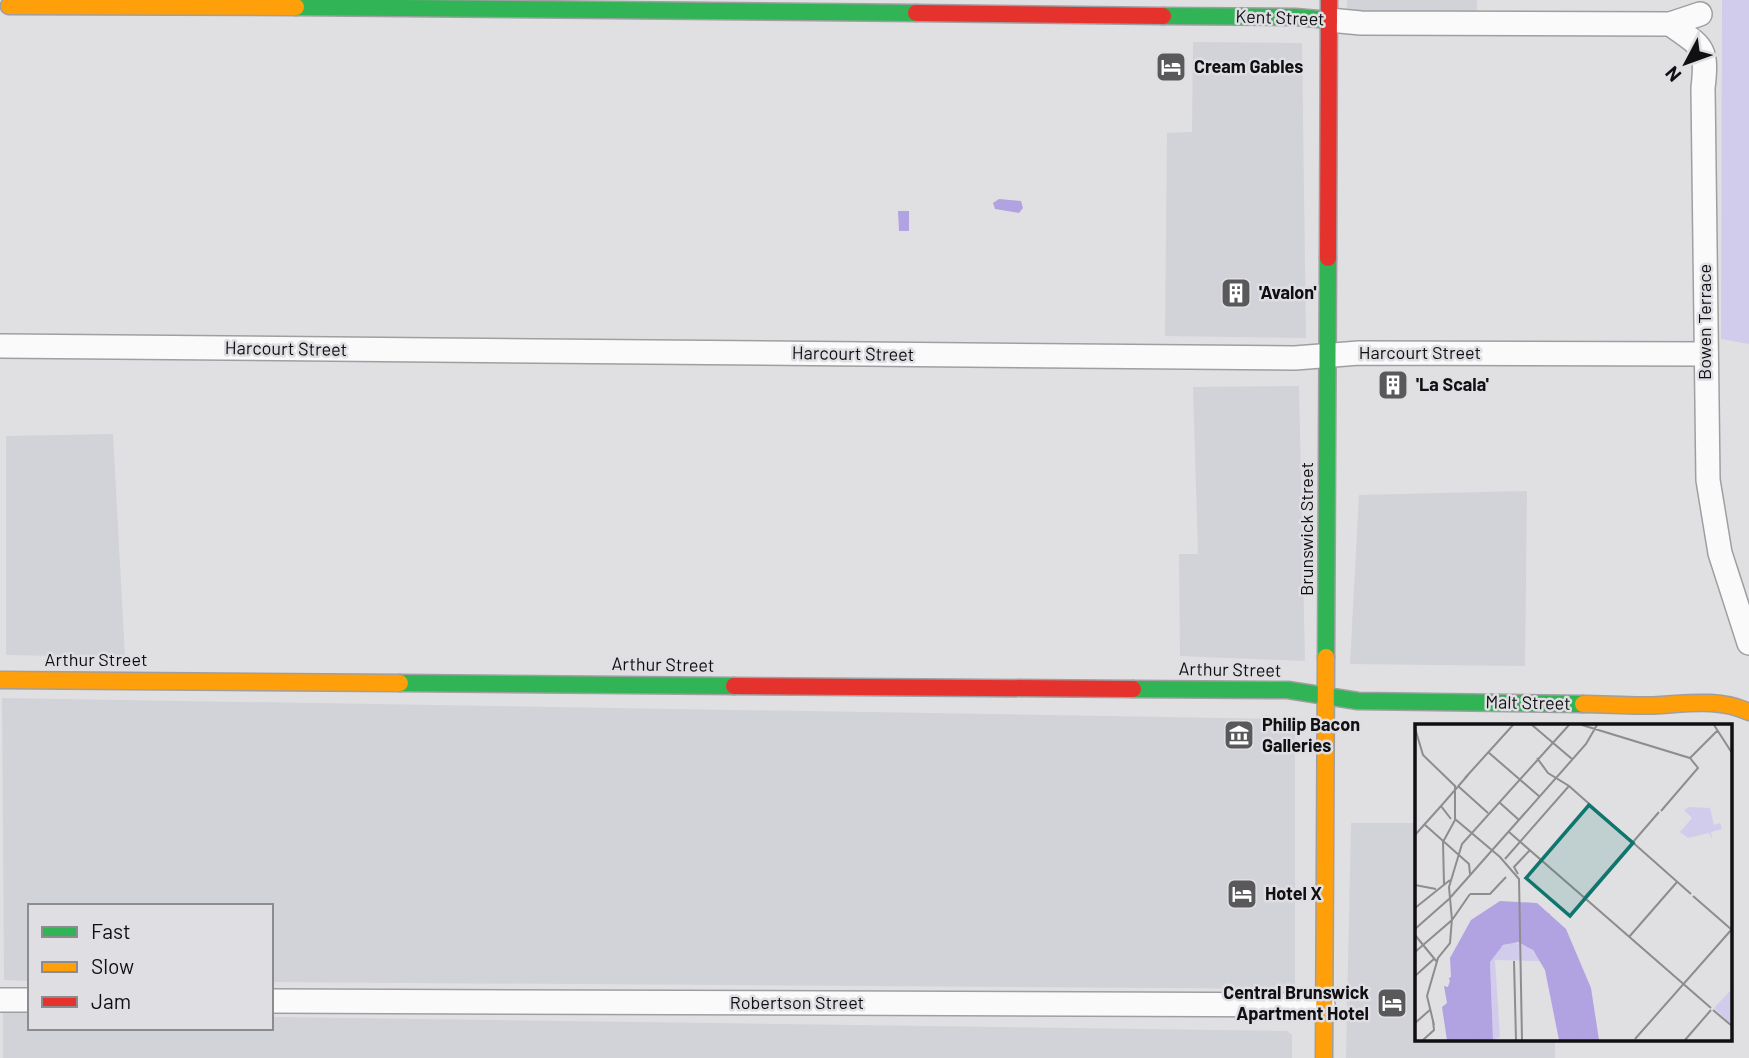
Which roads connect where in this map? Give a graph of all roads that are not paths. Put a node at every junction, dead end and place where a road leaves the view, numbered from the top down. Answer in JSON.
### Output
{"nodes":[{"id":1,"x":8,"y":3,"type":"edge"},
{"id":2,"x":1702,"y":7,"type":"edge"},
{"id":3,"x":1329,"y":10,"type":"edge"},
{"id":4,"x":1,"y":22,"type":"edge"},
{"id":5,"x":1670,"y":24,"type":"junction"},
{"id":6,"x":1696,"y":43,"type":"junction"},
{"id":7,"x":0,"y":346,"type":"edge"},
{"id":8,"x":1706,"y":354,"type":"junction"},
{"id":9,"x":1327,"y":355,"type":"junction"},
{"id":10,"x":1749,"y":643,"type":"edge"},
{"id":11,"x":0,"y":680,"type":"edge"},
{"id":12,"x":1325,"y":696,"type":"junction"},
{"id":13,"x":1743,"y":702,"type":"edge"},
{"id":14,"x":0,"y":1000,"type":"edge"},
{"id":15,"x":28,"y":1000,"type":"edge"},
{"id":16,"x":273,"y":1001,"type":"edge"},
{"id":17,"x":1323,"y":1005,"type":"junction"},
{"id":18,"x":1324,"y":1058,"type":"edge"}],
"edges":[{"from":1,"to":3,"type":"street","name":"Kent Street"},
{"from":1,"to":4,"type":"street"},
{"from":2,"to":5,"type":"street","name":"Kent Street"},
{"from":2,"to":6,"type":"street","name":"Bowen Terrace"},
{"from":3,"to":5,"type":"street","name":"Kent Street"},
{"from":3,"to":9,"type":"street","name":"Brunswick Street"},
{"from":5,"to":6,"type":"street"},
{"from":6,"to":8,"type":"street","name":"Bowen Terrace"},
{"from":7,"to":9,"type":"street","name":"Harcourt Street"},
{"from":8,"to":9,"type":"street","name":"Harcourt Street"},
{"from":8,"to":10,"type":"street","name":"Bowen Terrace"},
{"from":9,"to":12,"type":"street","name":"Brunswick Street"},
{"from":11,"to":12,"type":"street","name":"Arthur Street"},
{"from":12,"to":13,"type":"street","name":"Malt Street"},
{"from":12,"to":17,"type":"street","name":"Brunswick Street"},
{"from":14,"to":15,"type":"street"},
{"from":16,"to":17,"type":"street","name":"Robertson Street"},
{"from":17,"to":18,"type":"street","name":"Brunswick Street"}]}
